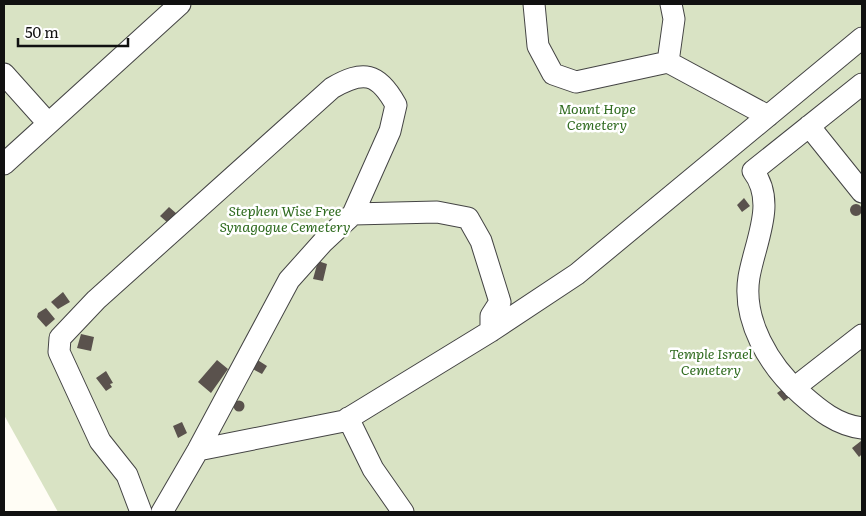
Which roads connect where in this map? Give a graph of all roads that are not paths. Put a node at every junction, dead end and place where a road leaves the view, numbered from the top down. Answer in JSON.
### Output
{"nodes":[{"id":1,"x":179,"y":4,"type":"edge"},
{"id":2,"x":534,"y":4,"type":"edge"},
{"id":3,"x":671,"y":4,"type":"edge"},
{"id":4,"x":862,"y":38,"type":"edge"},
{"id":5,"x":668,"y":62,"type":"junction"},
{"id":6,"x":4,"y":74,"type":"edge"},
{"id":7,"x":862,"y":84,"type":"edge"},
{"id":8,"x":768,"y":116,"type":"junction"},
{"id":9,"x":48,"y":122,"type":"junction"},
{"id":10,"x":810,"y":126,"type":"junction"},
{"id":11,"x":4,"y":164,"type":"edge"},
{"id":12,"x":862,"y":192,"type":"edge"},
{"id":13,"x":353,"y":214,"type":"junction"},
{"id":14,"x":491,"y":331,"type":"junction"},
{"id":15,"x":862,"y":335,"type":"edge"},
{"id":16,"x":794,"y":388,"type":"junction"},
{"id":17,"x":348,"y":418,"type":"junction"},
{"id":18,"x":862,"y":428,"type":"edge"},
{"id":19,"x":198,"y":450,"type":"junction"},
{"id":20,"x":141,"y":512,"type":"edge"},
{"id":21,"x":162,"y":512,"type":"edge"},
{"id":22,"x":403,"y":512,"type":"edge"}],
"edges":[{"from":1,"to":9,"type":"lane"},
{"from":2,"to":5,"type":"lane"},
{"from":3,"to":5,"type":"lane"},
{"from":4,"to":8,"type":"lane"},
{"from":5,"to":8,"type":"lane"},
{"from":6,"to":9,"type":"lane"},
{"from":7,"to":10,"type":"lane"},
{"from":8,"to":14,"type":"lane"},
{"from":9,"to":11,"type":"lane"},
{"from":10,"to":12,"type":"lane"},
{"from":10,"to":16,"type":"lane"},
{"from":13,"to":14,"type":"lane"},
{"from":13,"to":19,"type":"lane"},
{"from":13,"to":20,"type":"lane"},
{"from":14,"to":17,"type":"lane"},
{"from":15,"to":16,"type":"lane"},
{"from":16,"to":18,"type":"lane"},
{"from":17,"to":19,"type":"lane"},
{"from":17,"to":22,"type":"lane"},
{"from":19,"to":21,"type":"lane"}]}
